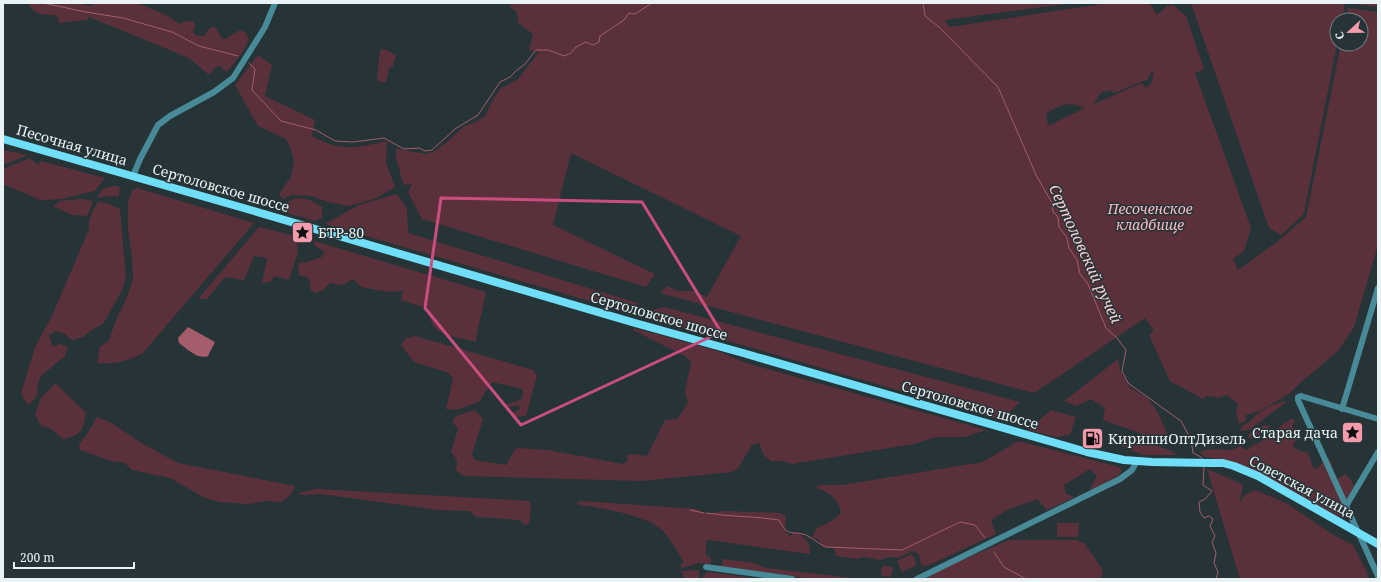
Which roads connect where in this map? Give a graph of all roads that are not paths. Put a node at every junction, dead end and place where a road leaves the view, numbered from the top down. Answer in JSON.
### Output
{"nodes":[{"id":1,"x":275,"y":3,"type":"edge"},
{"id":2,"x":3,"y":140,"type":"edge"},
{"id":3,"x":133,"y":176,"type":"junction"},
{"id":4,"x":1378,"y":288,"type":"edge"},
{"id":5,"x":1342,"y":408,"type":"junction"},
{"id":6,"x":1378,"y":419,"type":"edge"},
{"id":7,"x":1378,"y":452,"type":"edge"},
{"id":8,"x":1137,"y":461,"type":"junction"},
{"id":9,"x":1193,"y":462,"type":"joint"},
{"id":10,"x":1346,"y":506,"type":"junction"},
{"id":11,"x":1357,"y":531,"type":"junction"},
{"id":12,"x":1378,"y":544,"type":"edge"},
{"id":13,"x":706,"y":567,"type":"dead end"},
{"id":14,"x":1378,"y":576,"type":"edge"},
{"id":15,"x":792,"y":579,"type":"edge"},
{"id":16,"x":918,"y":579,"type":"edge"}],
"edges":[{"from":1,"to":3,"type":"street"},
{"from":2,"to":3,"type":"main road","name":"Песочная улица"},
{"from":3,"to":8,"type":"main road","name":"Сертоловское шоссе"},
{"from":4,"to":5,"type":"street"},
{"from":5,"to":6,"type":"street"},
{"from":5,"to":10,"type":"street"},
{"from":7,"to":10,"type":"street"},
{"from":8,"to":9,"type":"main road","name":"Сертоловское шоссе"},
{"from":8,"to":16,"type":"street"},
{"from":9,"to":11,"type":"main road","name":"Советская улица"},
{"from":10,"to":11,"type":"street"},
{"from":11,"to":12,"type":"main road","name":"Советская улица"},
{"from":11,"to":14,"type":"street"},
{"from":13,"to":15,"type":"street"}]}
